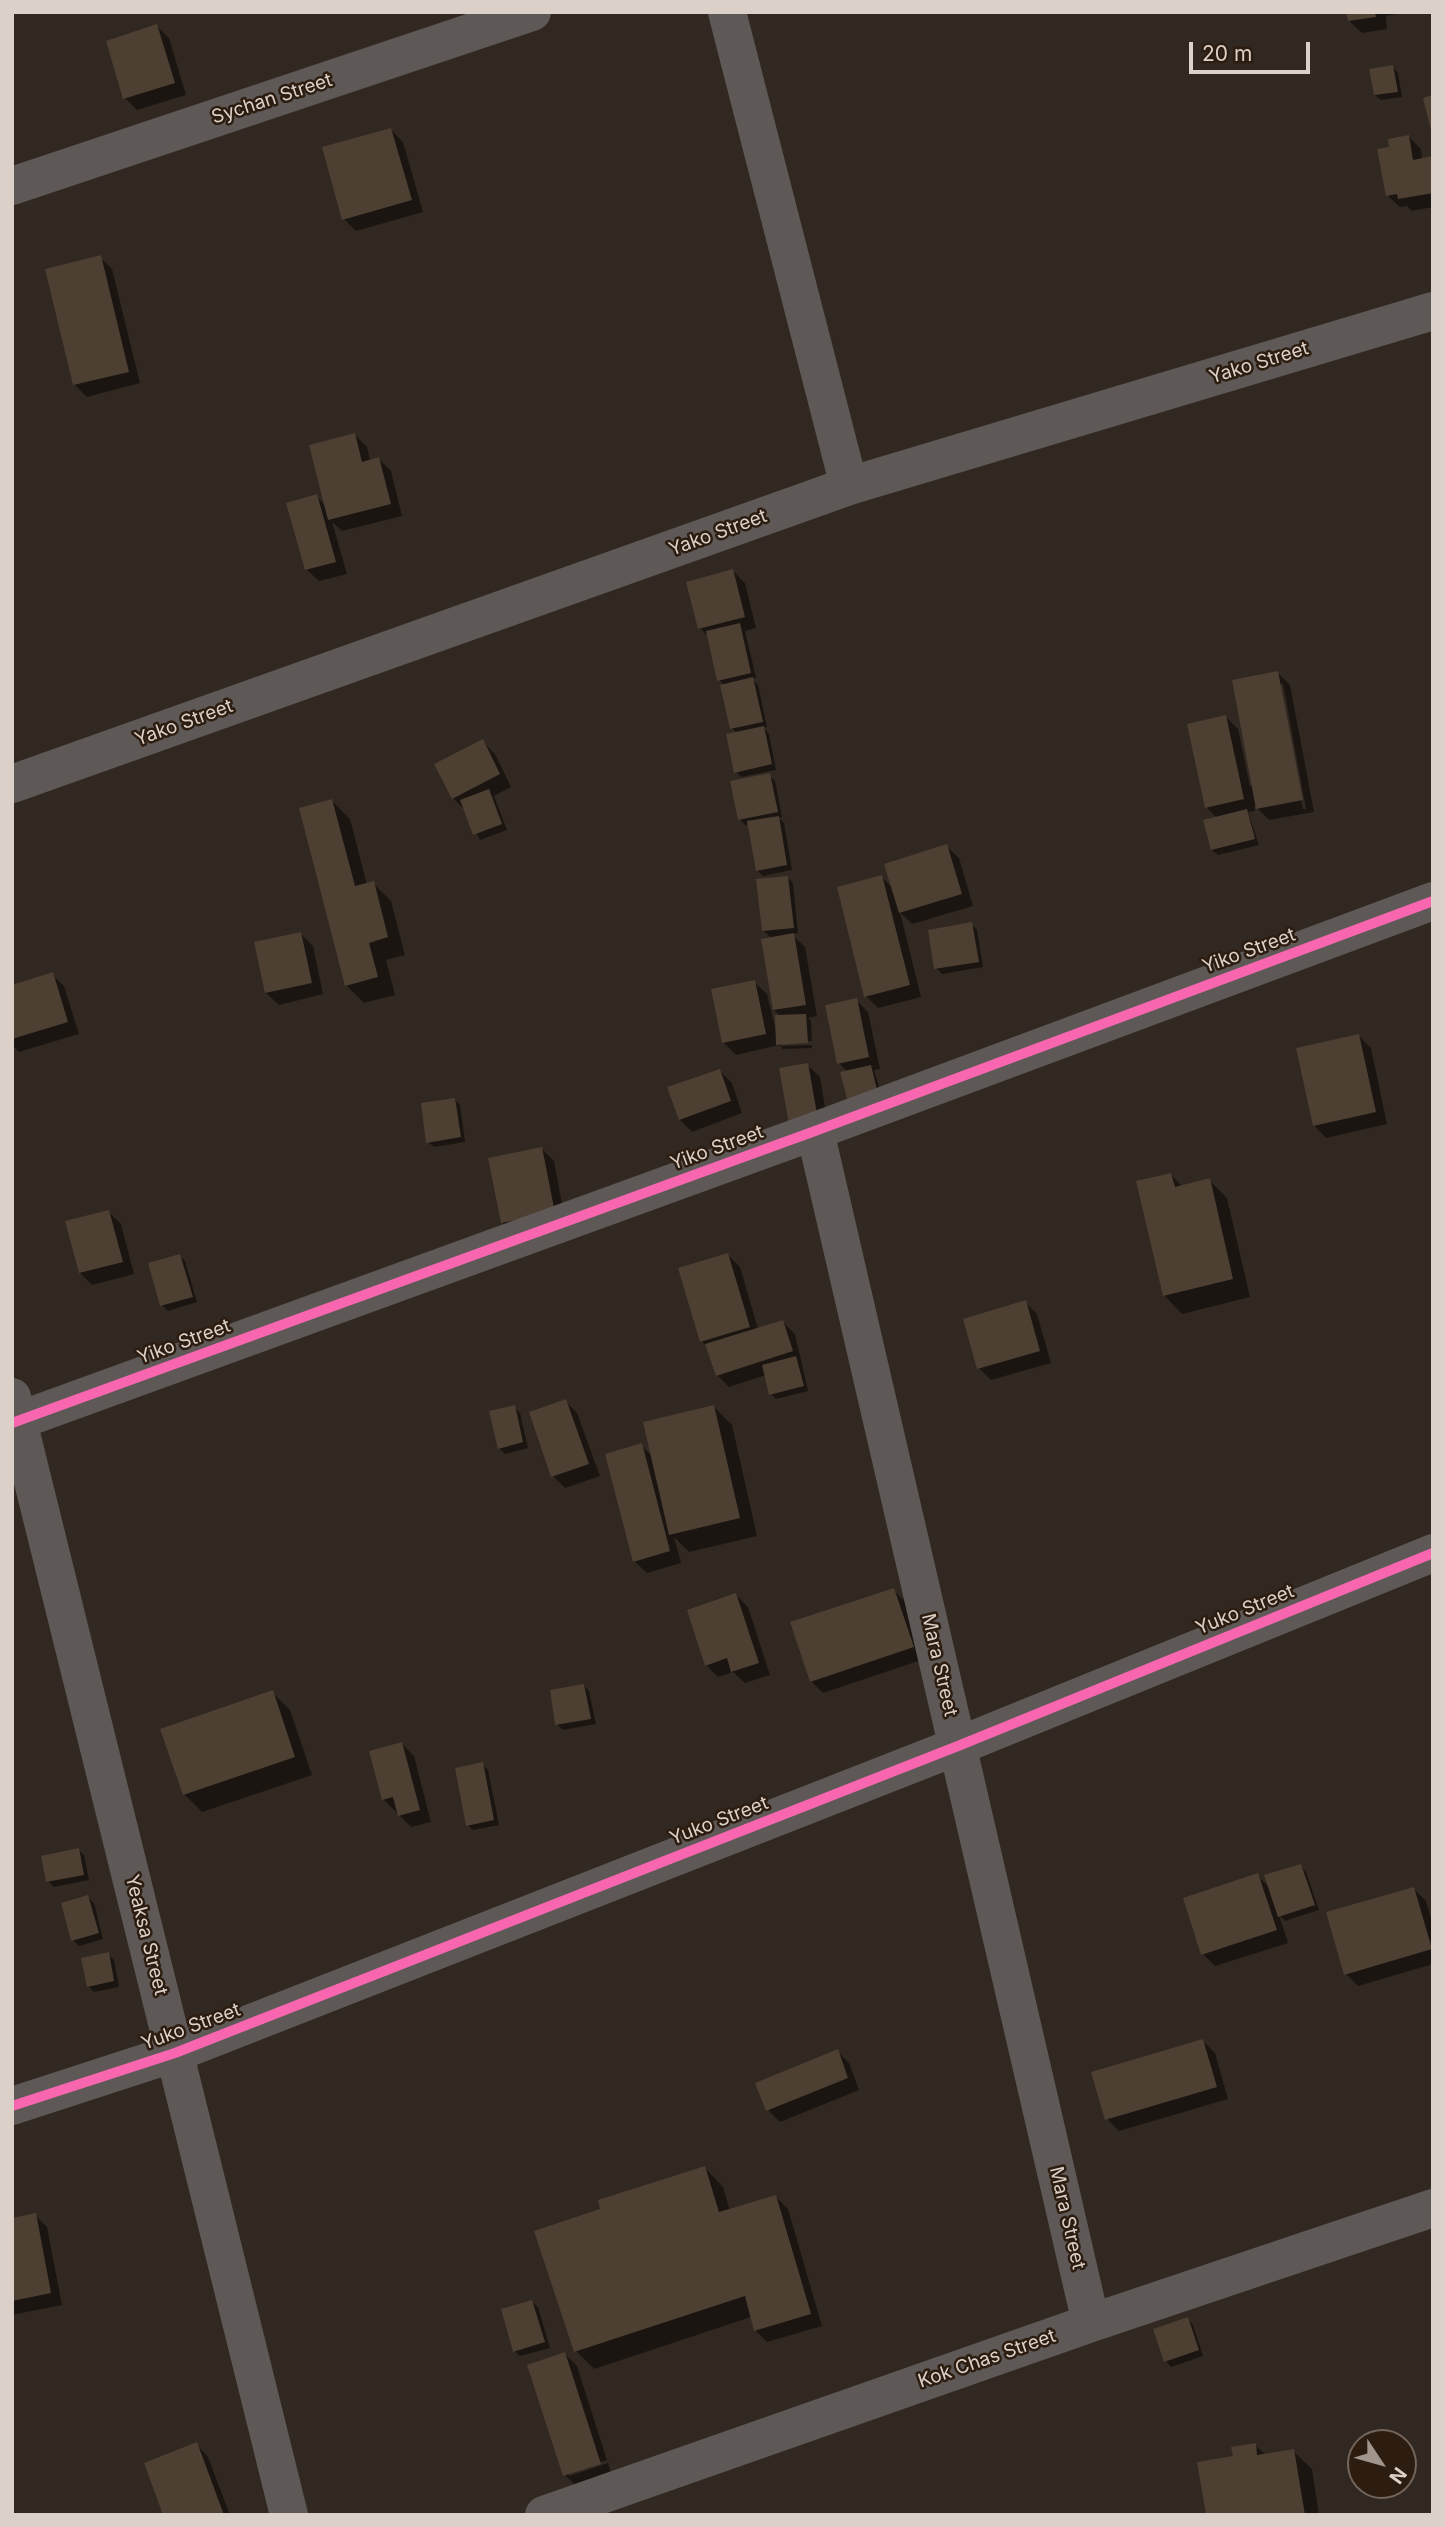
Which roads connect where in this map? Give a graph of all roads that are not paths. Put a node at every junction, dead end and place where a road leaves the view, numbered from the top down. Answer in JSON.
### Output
{"nodes":[{"id":1,"x":532,"y":12,"type":"edge"},
{"id":2,"x":727,"y":12,"type":"edge"},
{"id":3,"x":12,"y":186,"type":"edge"},
{"id":4,"x":1433,"y":311,"type":"edge"},
{"id":5,"x":849,"y":486,"type":"junction"},
{"id":6,"x":12,"y":784,"type":"edge"},
{"id":7,"x":1433,"y":901,"type":"edge"},
{"id":8,"x":815,"y":1131,"type":"junction"},
{"id":9,"x":14,"y":1413,"type":"edge"},
{"id":10,"x":1433,"y":1553,"type":"edge"},
{"id":11,"x":958,"y":1746,"type":"junction"},
{"id":12,"x":175,"y":2053,"type":"junction"},
{"id":13,"x":12,"y":2106,"type":"edge"},
{"id":14,"x":1433,"y":2208,"type":"edge"},
{"id":15,"x":1091,"y":2323,"type":"junction"},
{"id":16,"x":289,"y":2515,"type":"edge"},
{"id":17,"x":544,"y":2515,"type":"edge"}],
"edges":[{"from":1,"to":3,"type":"street","name":"Sychan Street"},
{"from":2,"to":5,"type":"street"},
{"from":4,"to":5,"type":"street","name":"Yako Street"},
{"from":5,"to":6,"type":"street","name":"Yako Street"},
{"from":7,"to":8,"type":"street","name":"Yiko Street"},
{"from":8,"to":9,"type":"street","name":"Yiko Street"},
{"from":8,"to":11,"type":"street","name":"Mara Street"},
{"from":9,"to":12,"type":"street","name":"Yeaksa Street"},
{"from":10,"to":11,"type":"street","name":"Yuko Street"},
{"from":11,"to":12,"type":"street","name":"Yuko Street"},
{"from":11,"to":15,"type":"street","name":"Mara Street"},
{"from":12,"to":13,"type":"street","name":"Yuko Street"},
{"from":12,"to":16,"type":"street","name":"Yeaksa Street"},
{"from":14,"to":15,"type":"street","name":"Kok Chas Street"},
{"from":15,"to":17,"type":"street","name":"Kok Chas Street"}]}
